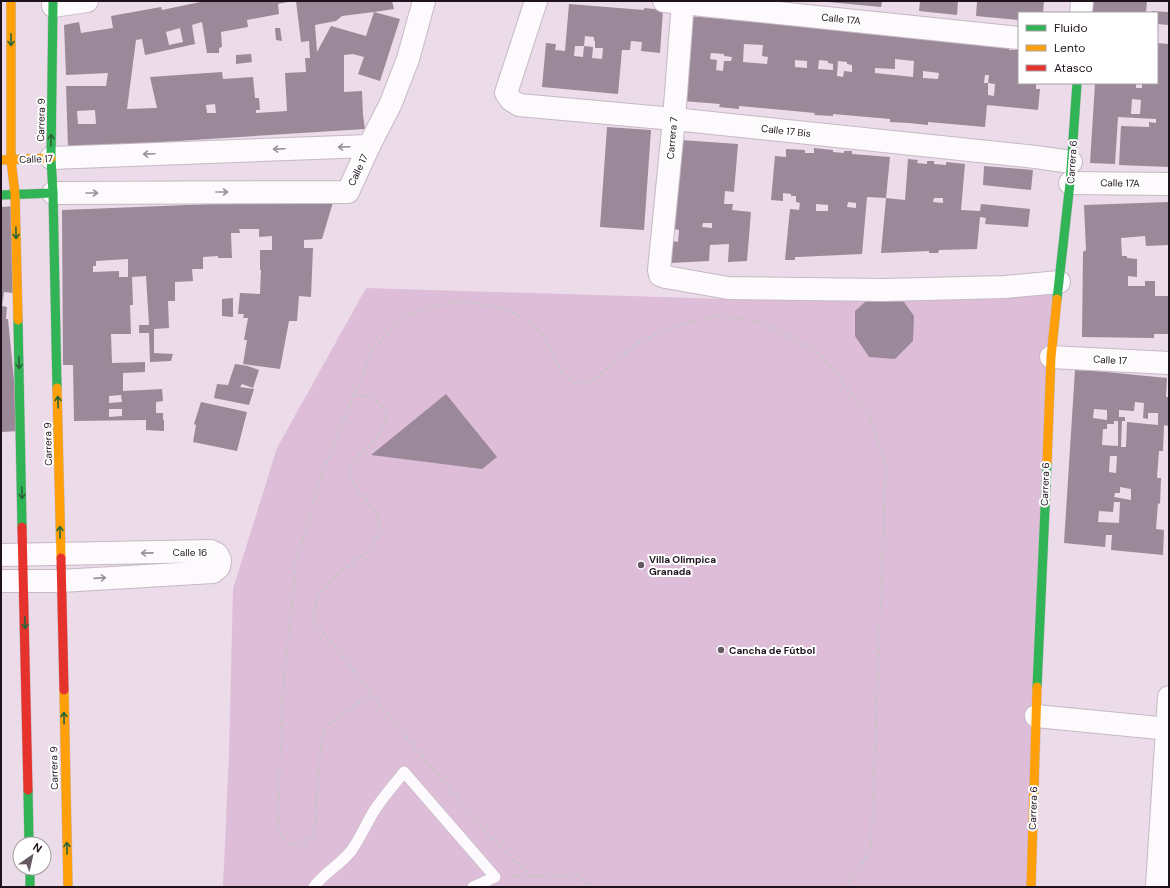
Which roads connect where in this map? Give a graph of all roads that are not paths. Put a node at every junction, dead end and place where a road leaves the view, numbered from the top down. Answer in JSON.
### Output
{"nodes":[{"id":1,"x":11,"y":1,"type":"edge"},
{"id":2,"x":87,"y":1,"type":"edge"},
{"id":3,"x":424,"y":1,"type":"edge"},
{"id":4,"x":536,"y":1,"type":"edge"},
{"id":5,"x":1082,"y":1,"type":"edge"},
{"id":6,"x":676,"y":2,"type":"edge"},
{"id":7,"x":53,"y":4,"type":"edge"},
{"id":8,"x":1081,"y":12,"type":"edge"},
{"id":9,"x":1018,"y":38,"type":"edge"},
{"id":10,"x":1077,"y":84,"type":"edge"},
{"id":11,"x":674,"y":119,"type":"junction"},
{"id":12,"x":369,"y":146,"type":"junction"},
{"id":13,"x":51,"y":158,"type":"junction"},
{"id":14,"x":1,"y":160,"type":"edge"},
{"id":15,"x":11,"y":160,"type":"junction"},
{"id":16,"x":1071,"y":172,"type":"junction"},
{"id":17,"x":1169,"y":184,"type":"edge"},
{"id":18,"x":53,"y":193,"type":"junction"},
{"id":19,"x":15,"y":194,"type":"junction"},
{"id":20,"x":1,"y":195,"type":"edge"},
{"id":21,"x":1060,"y":282,"type":"junction"},
{"id":22,"x":1050,"y":357,"type":"junction"},
{"id":23,"x":1169,"y":363,"type":"edge"},
{"id":24,"x":1,"y":555,"type":"edge"},
{"id":25,"x":23,"y":555,"type":"junction"},
{"id":26,"x":61,"y":555,"type":"junction"},
{"id":27,"x":1,"y":581,"type":"edge"},
{"id":28,"x":24,"y":581,"type":"junction"},
{"id":29,"x":61,"y":581,"type":"junction"},
{"id":30,"x":1169,"y":697,"type":"edge"},
{"id":31,"x":1036,"y":716,"type":"junction"},
{"id":32,"x":1168,"y":729,"type":"edge"},
{"id":33,"x":30,"y":836,"type":"edge"},
{"id":34,"x":30,"y":876,"type":"edge"},
{"id":35,"x":30,"y":887,"type":"edge"},
{"id":36,"x":68,"y":887,"type":"edge"},
{"id":37,"x":314,"y":887,"type":"edge"},
{"id":38,"x":473,"y":887,"type":"edge"},
{"id":39,"x":1031,"y":887,"type":"edge"},
{"id":40,"x":1157,"y":887,"type":"edge"}],
"edges":[{"from":1,"to":15,"type":"street","one_way":true},
{"from":2,"to":7,"type":"street"},
{"from":3,"to":12,"type":"street"},
{"from":4,"to":11,"type":"street","name":"Calle 17 Bis"},
{"from":5,"to":8,"type":"street"},
{"from":6,"to":9,"type":"street","name":"Calle 17A"},
{"from":6,"to":11,"type":"street","name":"Carrera 7"},
{"from":13,"to":7,"type":"street","name":"Carrera 9","one_way":true},
{"from":10,"to":16,"type":"street","name":"Carrera 6"},
{"from":11,"to":16,"type":"street","name":"Calle 17 Bis"},
{"from":11,"to":21,"type":"street","name":"Carrera 7"},
{"from":12,"to":13,"type":"street","name":"Calle 17","one_way":true},
{"from":18,"to":12,"type":"street","name":"Calle 17","one_way":true},
{"from":13,"to":15,"type":"street","name":"Calle 17"},
{"from":13,"to":18,"type":"street","name":"Carrera 9"},
{"from":14,"to":15,"type":"street","name":"Calle 17"},
{"from":15,"to":19,"type":"street"},
{"from":16,"to":17,"type":"street","name":"Calle 17A"},
{"from":16,"to":21,"type":"street","name":"Carrera 6"},
{"from":18,"to":19,"type":"street","name":"Calle 17"},
{"from":26,"to":18,"type":"street","name":"Carrera 9","one_way":true},
{"from":19,"to":20,"type":"street","name":"Calle 17"},
{"from":19,"to":25,"type":"street","one_way":true},
{"from":21,"to":22,"type":"street","name":"Carrera 6"},
{"from":22,"to":23,"type":"street","name":"Calle 17"},
{"from":22,"to":31,"type":"street","name":"Carrera 6"},
{"from":24,"to":25,"type":"street","name":"Calle 16"},
{"from":25,"to":26,"type":"street","name":"Calle 16"},
{"from":25,"to":28,"type":"street"},
{"from":26,"to":29,"type":"street","name":"Carrera 9"},
{"from":29,"to":26,"type":"street","name":"Calle 16","one_way":true},
{"from":27,"to":28,"type":"street","name":"Calle 16"},
{"from":28,"to":29,"type":"street","name":"Calle 16"},
{"from":28,"to":33,"type":"street","one_way":true},
{"from":36,"to":29,"type":"street","name":"Carrera 9","one_way":true},
{"from":30,"to":32,"type":"street"},
{"from":31,"to":32,"type":"street"},
{"from":31,"to":39,"type":"street","name":"Carrera 6"},
{"from":32,"to":40,"type":"street"},
{"from":34,"to":35,"type":"street"},
{"from":37,"to":38,"type":"lane"}]}
